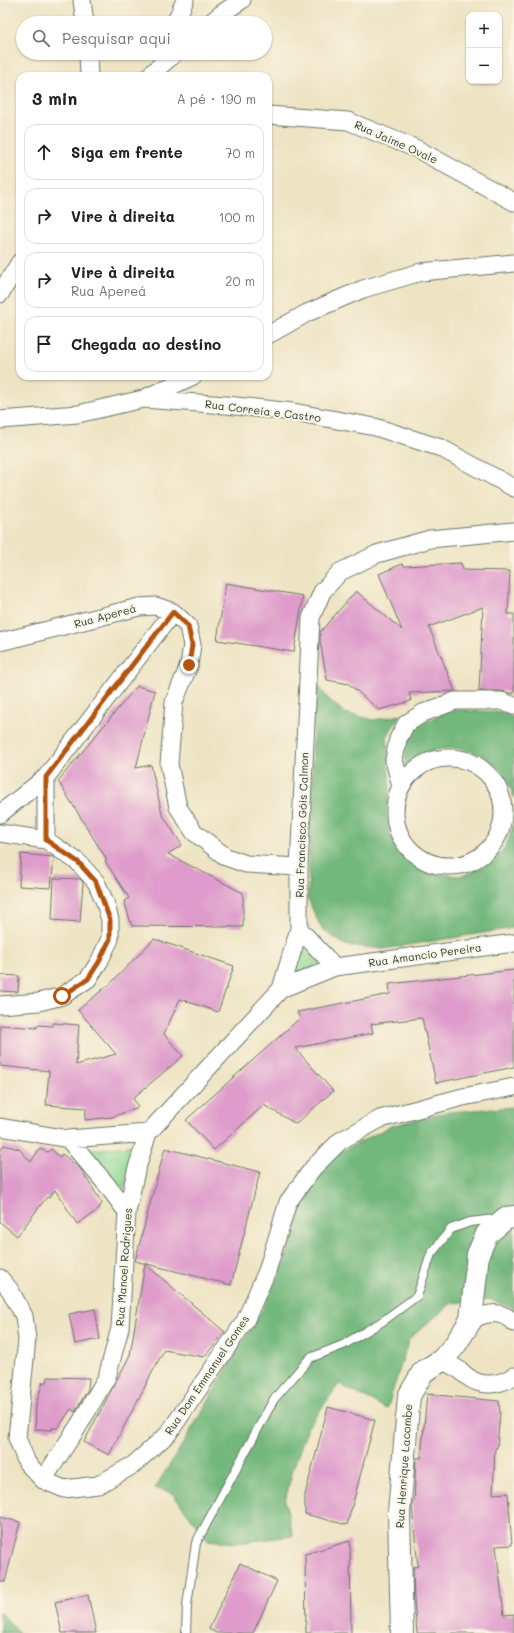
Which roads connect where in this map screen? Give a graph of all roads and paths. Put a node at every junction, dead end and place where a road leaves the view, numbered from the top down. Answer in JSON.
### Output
{"nodes":[{"id":1,"x":82,"y":0,"type":"edge"},
{"id":2,"x":185,"y":0,"type":"edge"},
{"id":3,"x":242,"y":0,"type":"edge"},
{"id":4,"x":84,"y":16,"type":"edge"},
{"id":5,"x":178,"y":16,"type":"edge"},
{"id":6,"x":219,"y":16,"type":"edge"},
{"id":7,"x":88,"y":60,"type":"edge"},
{"id":8,"x":158,"y":60,"type":"edge"},
{"id":9,"x":167,"y":60,"type":"edge"},
{"id":10,"x":89,"y":72,"type":"edge"},
{"id":11,"x":152,"y":72,"type":"edge"},
{"id":12,"x":153,"y":72,"type":"edge"},
{"id":13,"x":272,"y":115,"type":"edge"},
{"id":14,"x":514,"y":202,"type":"edge"},
{"id":15,"x":514,"y":263,"type":"edge"},
{"id":16,"x":16,"y":268,"type":"edge"},
{"id":17,"x":0,"y":294,"type":"edge"},
{"id":18,"x":272,"y":333,"type":"edge"},
{"id":19,"x":184,"y":380,"type":"edge"},
{"id":20,"x":143,"y":398,"type":"junction"},
{"id":21,"x":0,"y":420,"type":"edge"},
{"id":22,"x":514,"y":488,"type":"edge"},
{"id":23,"x":514,"y":531,"type":"edge"},
{"id":24,"x":173,"y":612,"type":"junction"},
{"id":25,"x":0,"y":642,"type":"edge"},
{"id":26,"x":514,"y":706,"type":"edge"},
{"id":27,"x":46,"y":777,"type":"junction"},
{"id":28,"x":401,"y":786,"type":"junction"},
{"id":29,"x":0,"y":814,"type":"edge"},
{"id":30,"x":0,"y":833,"type":"edge"},
{"id":31,"x":46,"y":840,"type":"junction"},
{"id":32,"x":299,"y":867,"type":"junction"},
{"id":33,"x":299,"y":929,"type":"junction"},
{"id":34,"x":514,"y":943,"type":"edge"},
{"id":35,"x":335,"y":967,"type":"junction"},
{"id":36,"x":281,"y":989,"type":"junction"},
{"id":37,"x":0,"y":1005,"type":"edge"},
{"id":38,"x":514,"y":1087,"type":"edge"},
{"id":39,"x":0,"y":1127,"type":"edge"},
{"id":40,"x":148,"y":1133,"type":"junction"},
{"id":41,"x":68,"y":1139,"type":"junction"},
{"id":42,"x":126,"y":1212,"type":"junction"},
{"id":43,"x":510,"y":1218,"type":"edge"},
{"id":44,"x":0,"y":1278,"type":"edge"},
{"id":45,"x":471,"y":1320,"type":"junction"},
{"id":46,"x":514,"y":1323,"type":"edge"},
{"id":47,"x":442,"y":1360,"type":"junction"},
{"id":48,"x":514,"y":1376,"type":"edge"},
{"id":49,"x":43,"y":1480,"type":"junction"},
{"id":50,"x":186,"y":1633,"type":"edge"},
{"id":51,"x":402,"y":1633,"type":"edge"}],
"edges":[{"from":1,"to":4,"type":"street"},
{"from":2,"to":5,"type":"street"},
{"from":3,"to":6,"type":"street"},
{"from":7,"to":10,"type":"street"},
{"from":8,"to":11,"type":"street"},
{"from":9,"to":12,"type":"street"},
{"from":13,"to":14,"type":"street","name":"Rua Jaime Ovale"},
{"from":15,"to":18,"type":"street"},
{"from":16,"to":17,"type":"street"},
{"from":19,"to":20,"type":"street"},
{"from":20,"to":21,"type":"street","name":"Rua Correia e Castro"},
{"from":20,"to":22,"type":"street","name":"Rua Correia e Castro"},
{"from":23,"to":32,"type":"street","name":"Rua Francisco Góis Calmon"},
{"from":24,"to":25,"type":"street","name":"Rua Apereá"},
{"from":24,"to":27,"type":"street"},
{"from":24,"to":32,"type":"street","name":"Rua Apereá"},
{"from":26,"to":28,"type":"street"},
{"from":27,"to":29,"type":"street"},
{"from":27,"to":31,"type":"street"},
{"from":28,"to":28,"type":"street"},
{"from":30,"to":31,"type":"street"},
{"from":31,"to":37,"type":"street"},
{"from":32,"to":33,"type":"street","name":"Rua Francisco Góis Calmon"},
{"from":33,"to":35,"type":"street"},
{"from":33,"to":36,"type":"street","name":"Rua Francisco Góis Calmon"},
{"from":34,"to":35,"type":"street","name":"Rua Amancio Pereira"},
{"from":35,"to":36,"type":"street","name":"Rua Amancio Pereira"},
{"from":36,"to":40,"type":"street","name":"Rua Francisco Góis Calmon"},
{"from":38,"to":49,"type":"street","name":"Rua Dom Emmanuel Gomes"},
{"from":39,"to":41,"type":"street"},
{"from":40,"to":41,"type":"street"},
{"from":40,"to":42,"type":"street","name":"Rua Manoel Rodrigues"},
{"from":41,"to":42,"type":"street"},
{"from":42,"to":49,"type":"street","name":"Rua Manoel Rodrigues"},
{"from":43,"to":45,"type":"street","name":"Rua Henrique Lacombe"},
{"from":43,"to":50,"type":"lane"},
{"from":44,"to":49,"type":"street","name":"Rua Dom Emmanuel Gomes"},
{"from":45,"to":46,"type":"street"},
{"from":45,"to":47,"type":"street","name":"Rua Henrique Lacombe"},
{"from":47,"to":48,"type":"street"},
{"from":47,"to":51,"type":"street","name":"Rua Henrique Lacombe"}]}
